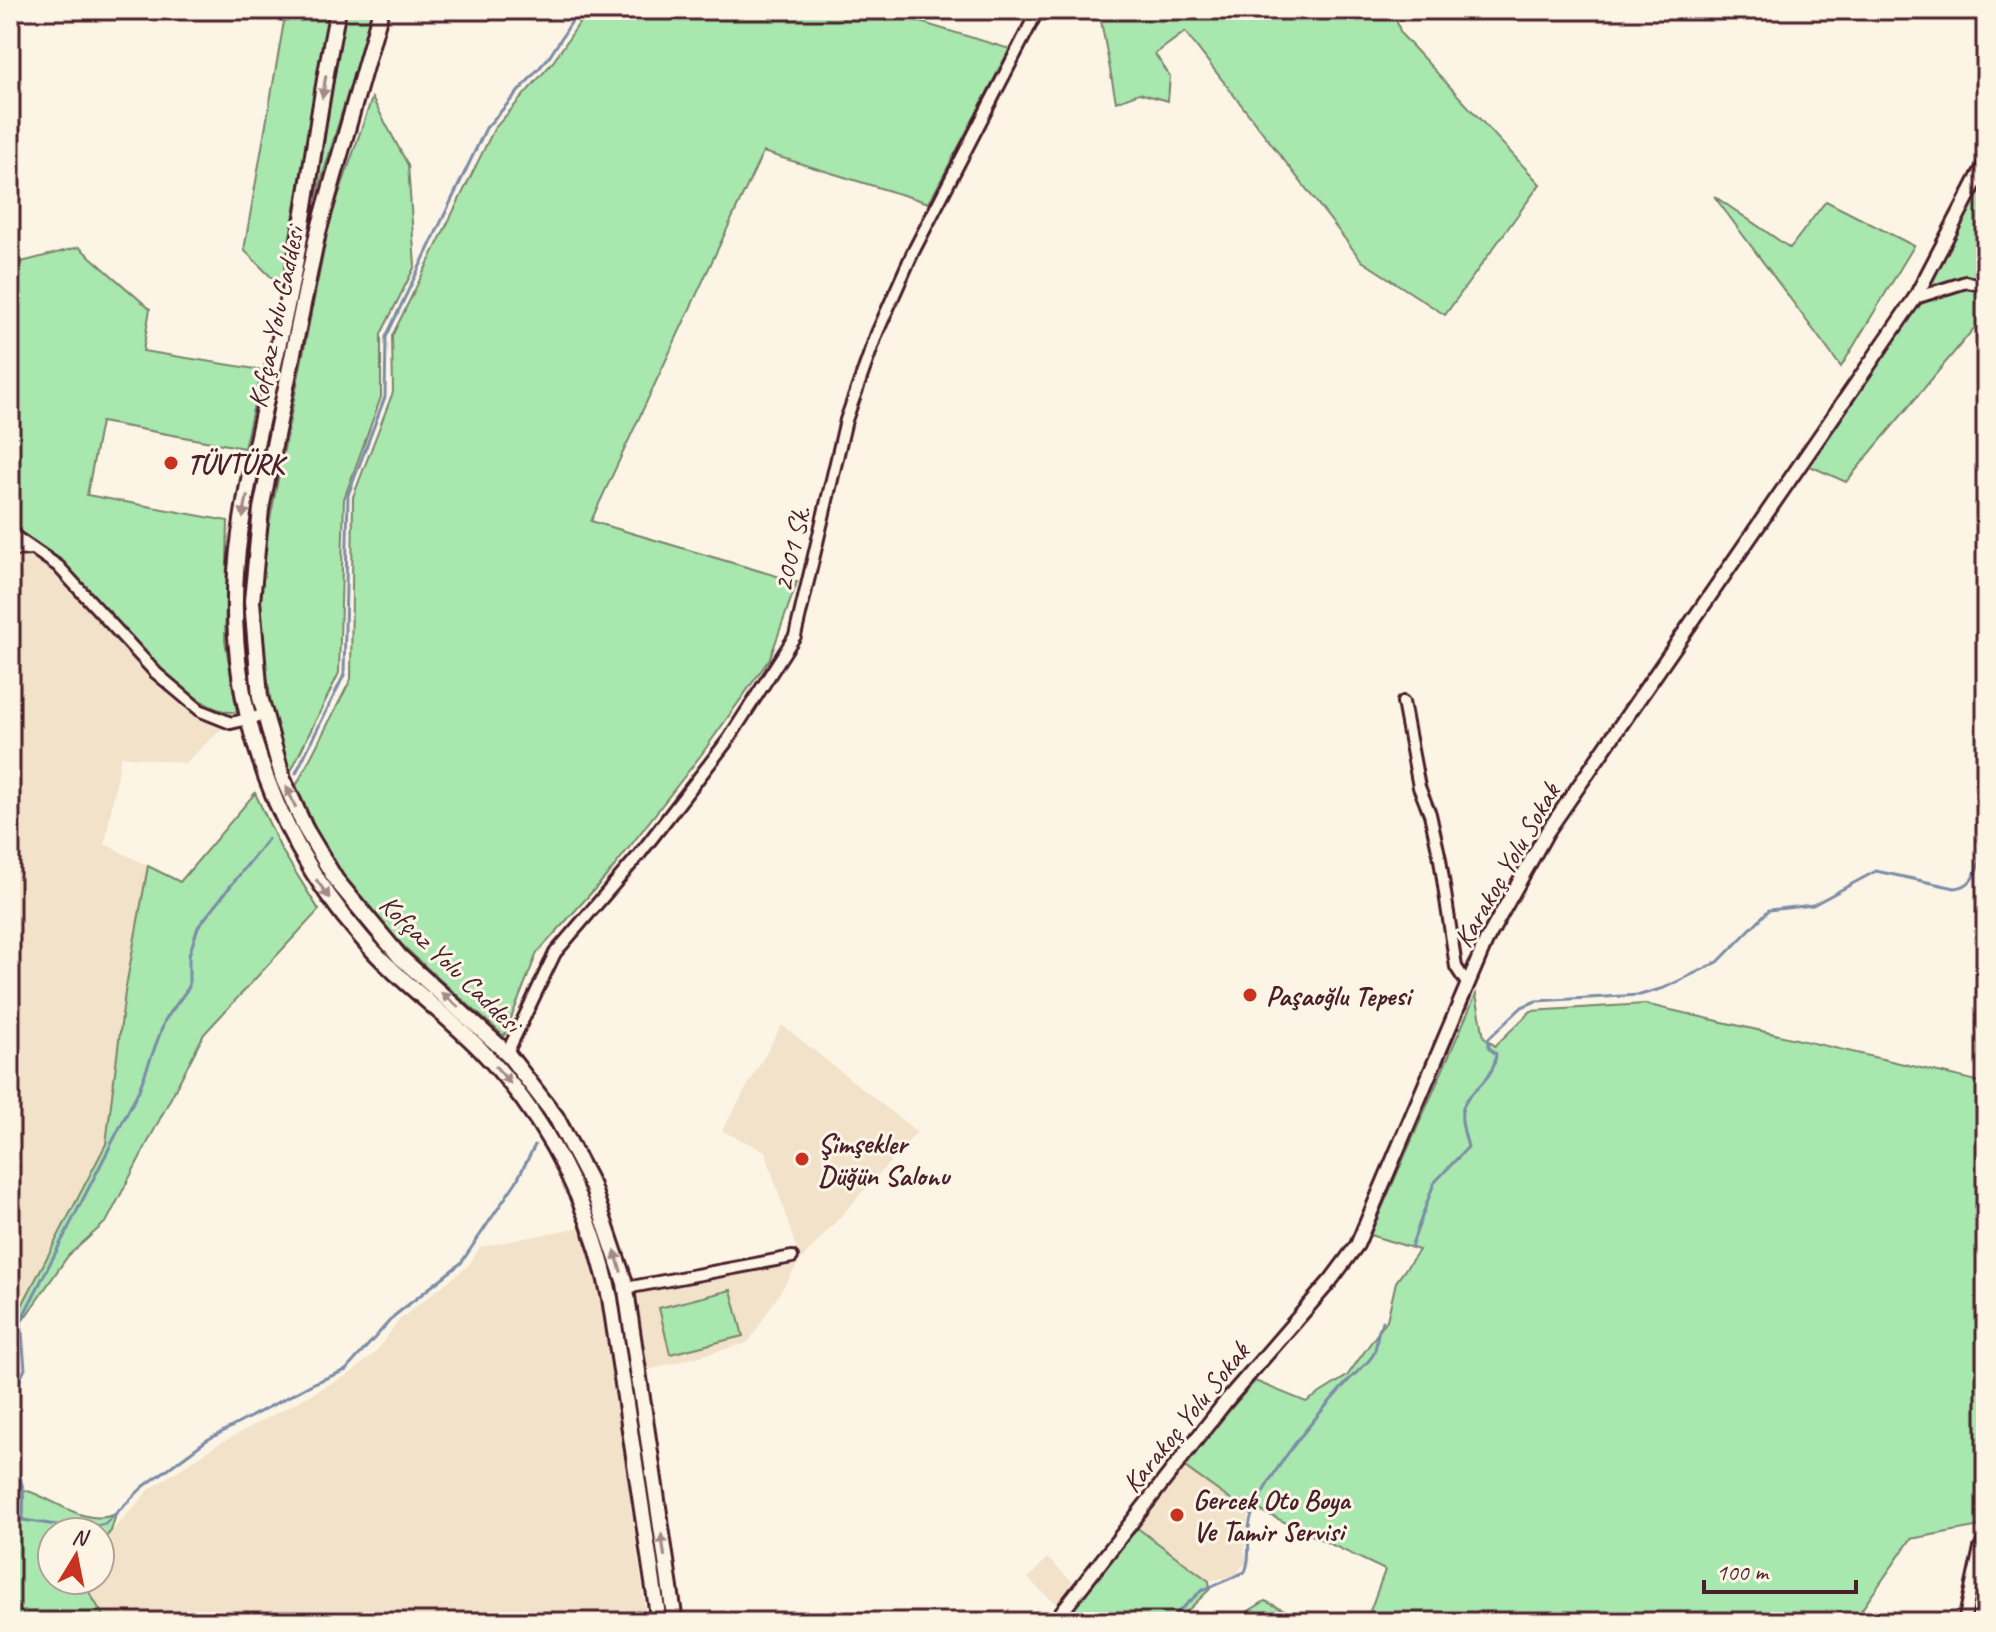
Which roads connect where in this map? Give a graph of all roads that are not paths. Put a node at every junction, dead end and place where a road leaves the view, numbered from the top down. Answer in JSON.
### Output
{"nodes":[{"id":1,"x":338,"y":10,"type":"edge"},
{"id":2,"x":381,"y":10,"type":"edge"},
{"id":3,"x":1038,"y":10,"type":"edge"},
{"id":4,"x":1986,"y":162,"type":"edge"},
{"id":5,"x":1986,"y":286,"type":"edge"},
{"id":6,"x":1915,"y":298,"type":"junction"},
{"id":7,"x":10,"y":533,"type":"edge"},
{"id":8,"x":32,"y":549,"type":"junction"},
{"id":9,"x":10,"y":550,"type":"edge"},
{"id":10,"x":1403,"y":702,"type":"dead end"},
{"id":11,"x":264,"y":715,"type":"junction"},
{"id":12,"x":248,"y":720,"type":"junction"},
{"id":13,"x":1468,"y":985,"type":"junction"},
{"id":14,"x":507,"y":1053,"type":"junction"},
{"id":15,"x":792,"y":1257,"type":"dead end"},
{"id":16,"x":626,"y":1288,"type":"junction"},
{"id":17,"x":1986,"y":1537,"type":"edge"},
{"id":18,"x":659,"y":1622,"type":"edge"},
{"id":19,"x":675,"y":1622,"type":"edge"},
{"id":20,"x":1054,"y":1622,"type":"edge"},
{"id":21,"x":1964,"y":1622,"type":"edge"}],
"edges":[{"from":1,"to":12,"type":"main road","name":"Kofçaz Yolu Caddesi","one_way":true},
{"from":2,"to":11,"type":"main road","name":"Kofçaz Yolu Caddesi"},
{"from":3,"to":14,"type":"street","name":"2001 Sk."},
{"from":4,"to":6,"type":"street","name":"Karakoç Yolu Sokak"},
{"from":5,"to":6,"type":"street"},
{"from":6,"to":13,"type":"street","name":"Karakoç Yolu Sokak"},
{"from":7,"to":8,"type":"street"},
{"from":8,"to":9,"type":"street"},
{"from":8,"to":12,"type":"street"},
{"from":10,"to":13,"type":"street"},
{"from":11,"to":12,"type":"street"},
{"from":14,"to":11,"type":"main road","name":"Kofçaz Yolu Caddesi","one_way":true},
{"from":12,"to":18,"type":"main road","name":"Kofçaz Yolu Caddesi","one_way":true},
{"from":13,"to":20,"type":"street","name":"Karakoç Yolu Sokak"},
{"from":16,"to":14,"type":"main road","name":"Kofçaz Yolu Caddesi","one_way":true},
{"from":15,"to":16,"type":"street"},
{"from":19,"to":16,"type":"main road","name":"Kofçaz Yolu Caddesi","one_way":true},
{"from":17,"to":21,"type":"street"}]}
